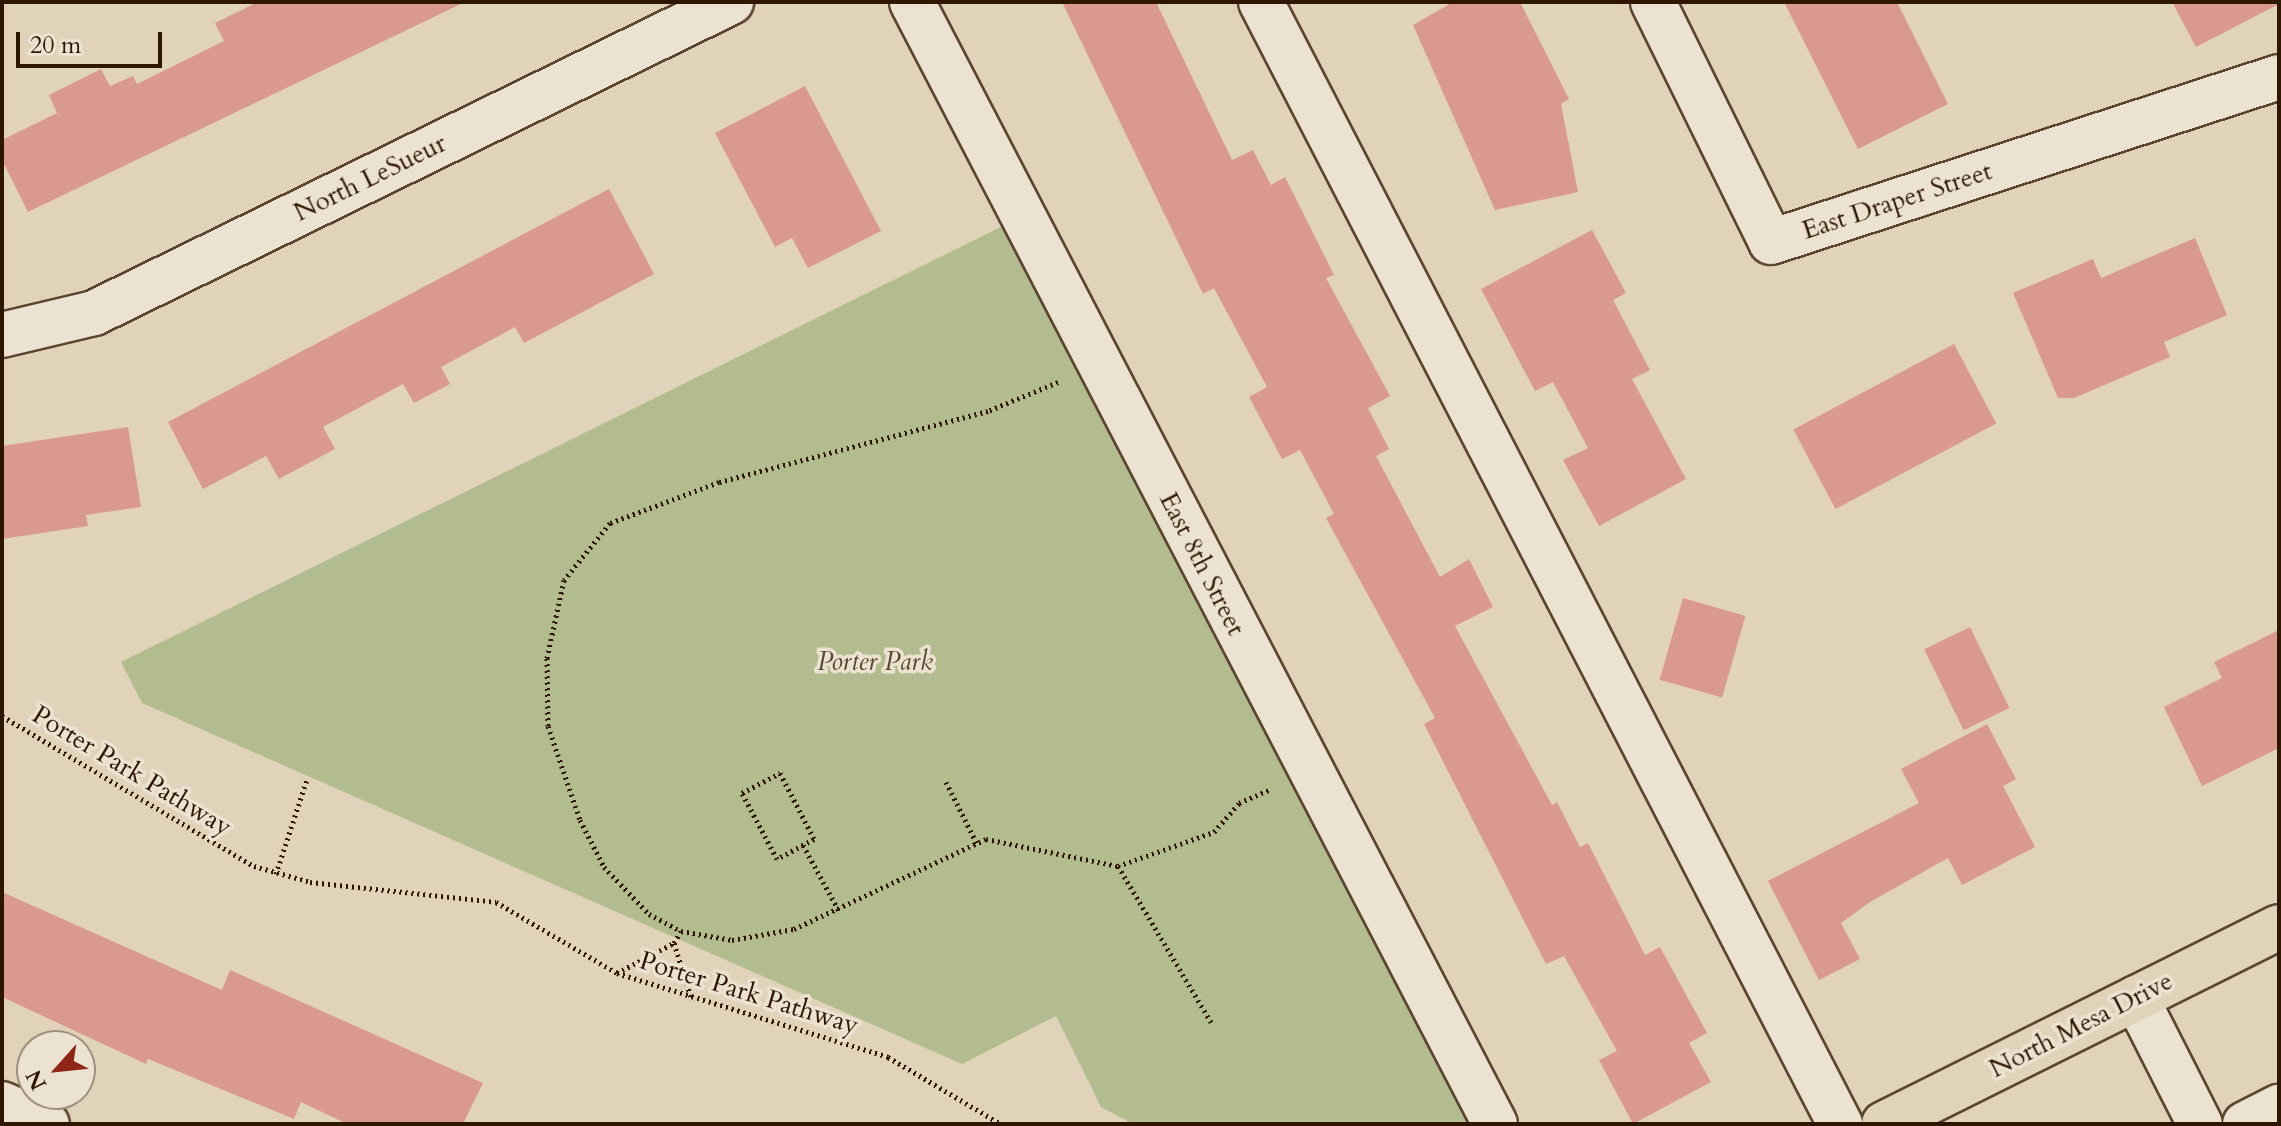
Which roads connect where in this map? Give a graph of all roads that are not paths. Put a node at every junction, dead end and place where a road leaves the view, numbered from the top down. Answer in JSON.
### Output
{"nodes":[{"id":1,"x":731,"y":2,"type":"edge"},
{"id":2,"x":912,"y":2,"type":"edge"},
{"id":3,"x":1261,"y":2,"type":"edge"},
{"id":4,"x":1653,"y":2,"type":"edge"},
{"id":5,"x":2279,"y":77,"type":"edge"},
{"id":6,"x":2,"y":335,"type":"edge"},
{"id":7,"x":2279,"y":927,"type":"edge"},
{"id":8,"x":2136,"y":998,"type":"junction"},
{"id":9,"x":2,"y":1104,"type":"edge"},
{"id":10,"x":2279,"y":1107,"type":"edge"},
{"id":11,"x":47,"y":1124,"type":"edge"},
{"id":12,"x":1495,"y":1124,"type":"edge"},
{"id":13,"x":1840,"y":1124,"type":"edge"},
{"id":14,"x":1884,"y":1124,"type":"edge"},
{"id":15,"x":2200,"y":1124,"type":"edge"},
{"id":16,"x":2245,"y":1124,"type":"edge"}],
"edges":[{"from":1,"to":6,"type":"street","name":"North LeSueur"},
{"from":2,"to":12,"type":"street","name":"East 8th Street"},
{"from":3,"to":13,"type":"street"},
{"from":4,"to":5,"type":"street","name":"East Draper Street"},
{"from":7,"to":8,"type":"main road","name":"North Mesa Drive"},
{"from":8,"to":14,"type":"main road","name":"North Mesa Drive"},
{"from":8,"to":15,"type":"street"},
{"from":9,"to":11,"type":"street"},
{"from":10,"to":16,"type":"street"}]}
